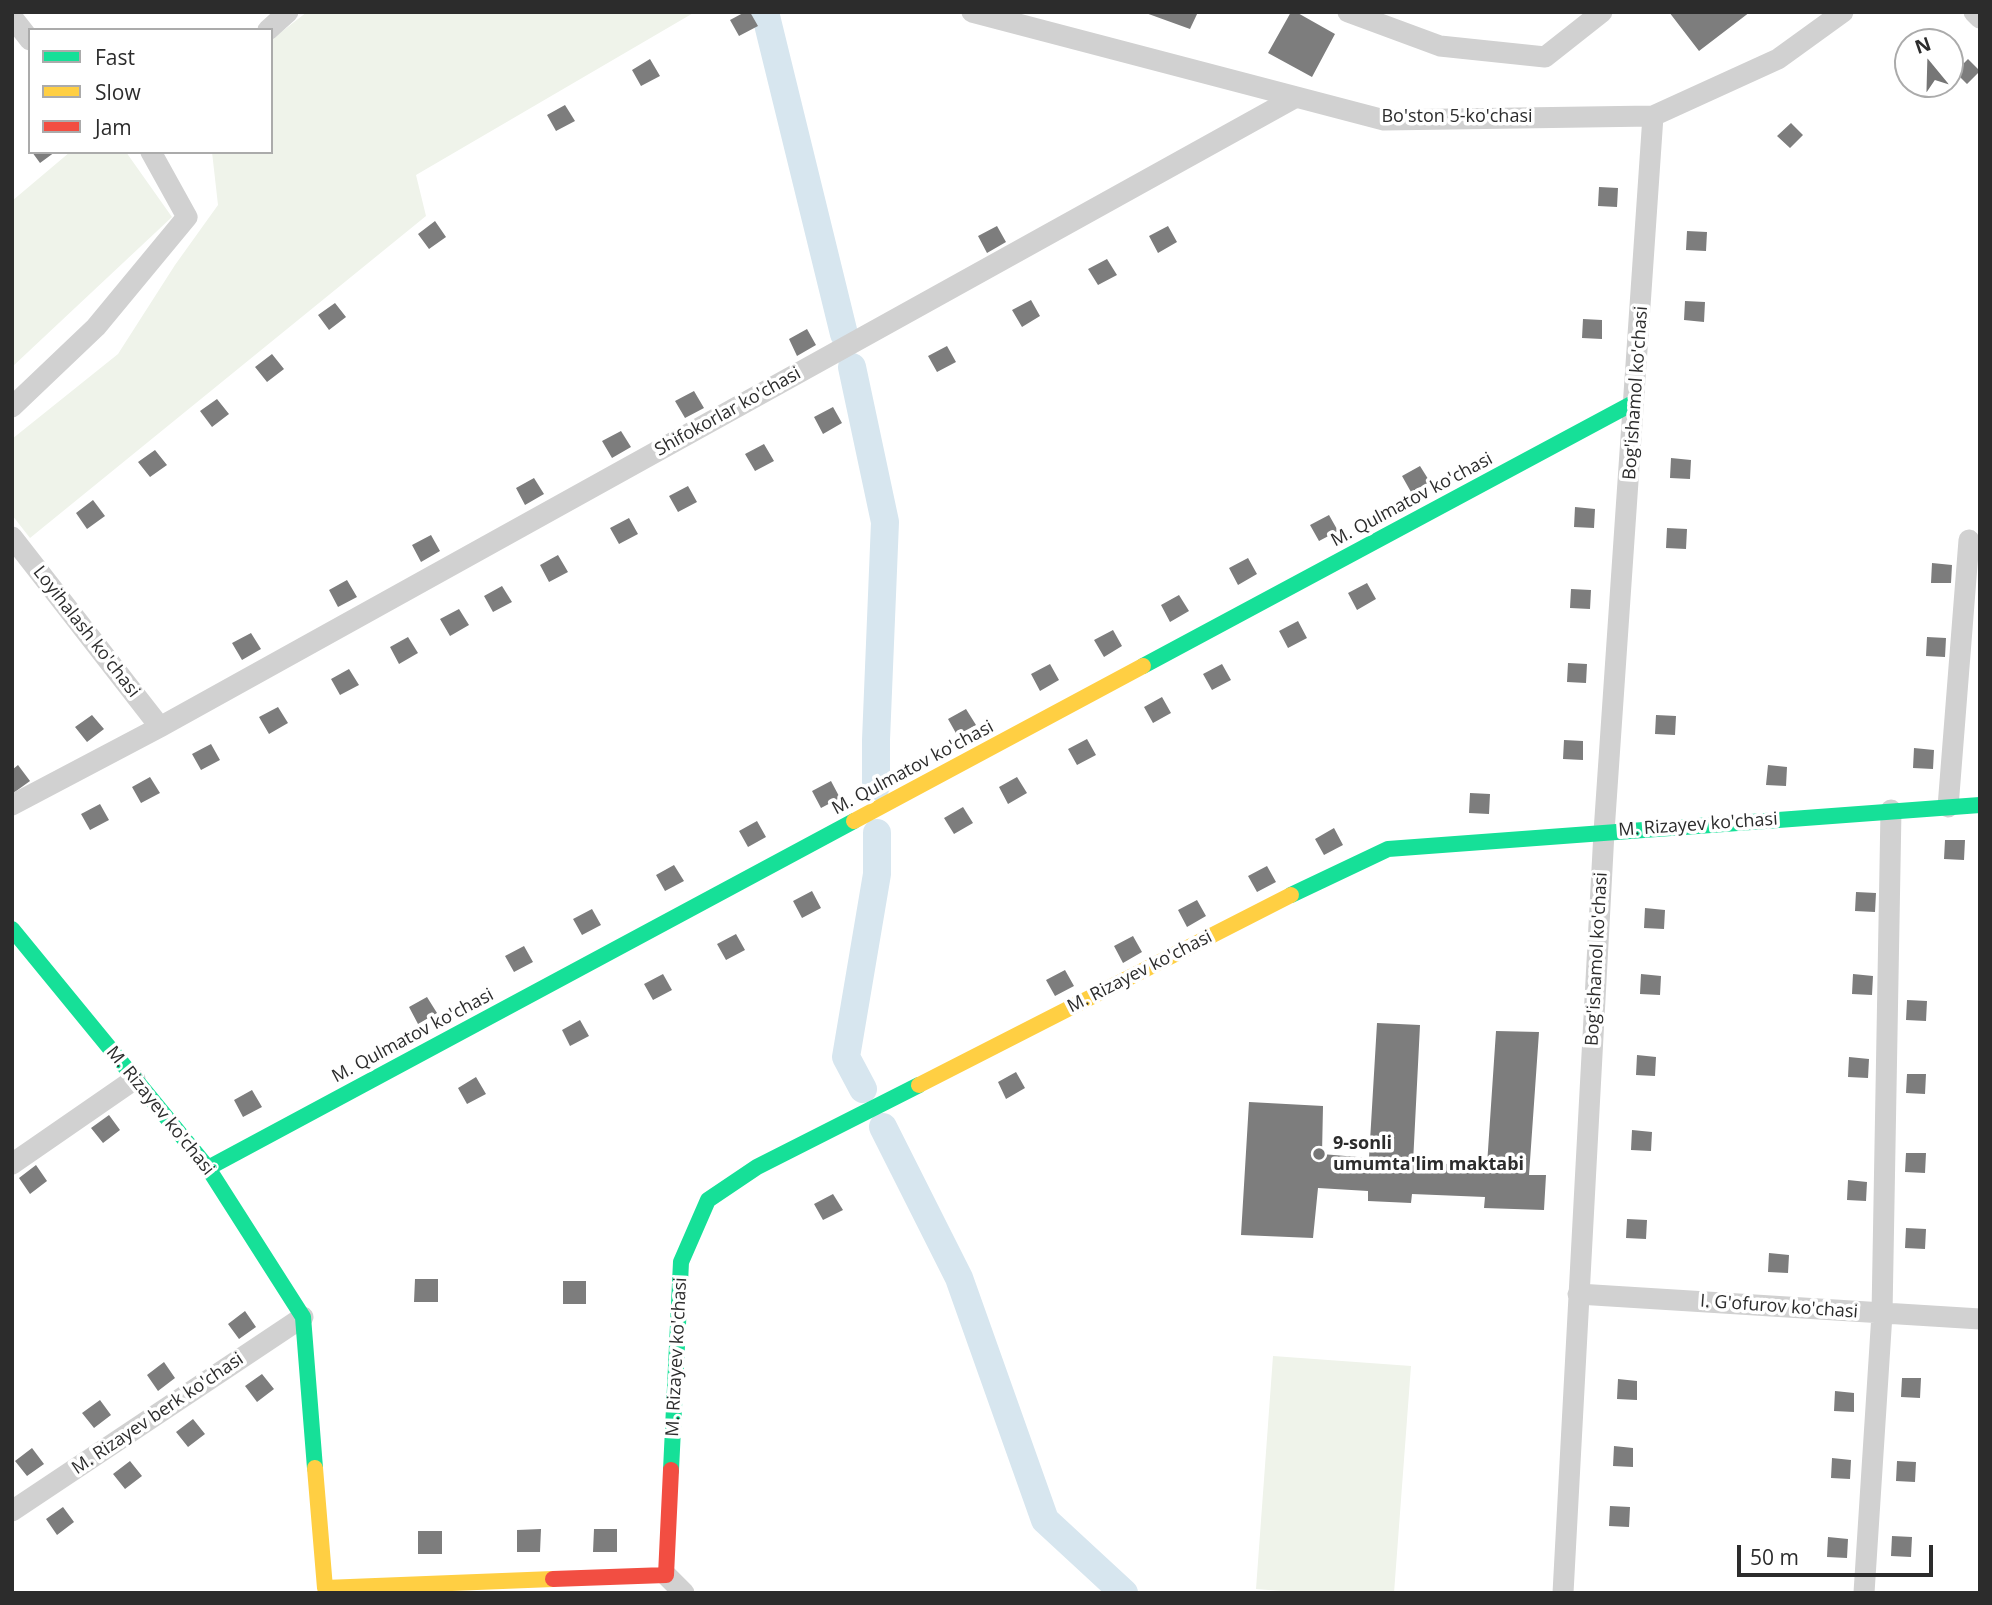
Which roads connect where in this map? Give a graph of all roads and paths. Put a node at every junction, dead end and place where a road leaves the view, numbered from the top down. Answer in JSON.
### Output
{"nodes":[{"id":1,"x":288,"y":12,"type":"edge"},
{"id":2,"x":972,"y":12,"type":"edge"},
{"id":3,"x":1348,"y":12,"type":"edge"},
{"id":4,"x":1602,"y":12,"type":"edge"},
{"id":5,"x":1843,"y":12,"type":"edge"},
{"id":6,"x":1974,"y":12,"type":"edge"},
{"id":7,"x":12,"y":17,"type":"edge"},
{"id":8,"x":1980,"y":18,"type":"edge"},
{"id":9,"x":270,"y":28,"type":"edge"},
{"id":10,"x":28,"y":37,"type":"edge"},
{"id":11,"x":1296,"y":97,"type":"junction"},
{"id":12,"x":1653,"y":116,"type":"junction"},
{"id":13,"x":152,"y":154,"type":"edge"},
{"id":14,"x":1635,"y":402,"type":"junction"},
{"id":15,"x":12,"y":407,"type":"edge"},
{"id":16,"x":12,"y":537,"type":"edge"},
{"id":17,"x":1969,"y":540,"type":"dead end"},
{"id":18,"x":160,"y":727,"type":"junction"},
{"id":19,"x":12,"y":805,"type":"edge"},
{"id":20,"x":1980,"y":805,"type":"edge"},
{"id":21,"x":1948,"y":807,"type":"junction"},
{"id":22,"x":1891,"y":810,"type":"junction"},
{"id":23,"x":1604,"y":832,"type":"junction"},
{"id":24,"x":12,"y":929,"type":"edge"},
{"id":25,"x":135,"y":1079,"type":"junction"},
{"id":26,"x":12,"y":1164,"type":"edge"},
{"id":27,"x":208,"y":1168,"type":"junction"},
{"id":28,"x":1578,"y":1294,"type":"junction"},
{"id":29,"x":1882,"y":1314,"type":"junction"},
{"id":30,"x":303,"y":1317,"type":"junction"},
{"id":31,"x":1980,"y":1319,"type":"edge"},
{"id":32,"x":12,"y":1511,"type":"edge"},
{"id":33,"x":666,"y":1575,"type":"junction"},
{"id":34,"x":326,"y":1590,"type":"edge"},
{"id":35,"x":684,"y":1593,"type":"edge"},
{"id":36,"x":1563,"y":1593,"type":"edge"},
{"id":37,"x":1864,"y":1593,"type":"edge"}],
"edges":[{"from":1,"to":9,"type":"street"},
{"from":2,"to":11,"type":"street","name":"Bo'ston 5-ko'chasi"},
{"from":3,"to":4,"type":"street"},
{"from":5,"to":12,"type":"street","name":"Bo'ston 5-ko'chasi"},
{"from":6,"to":8,"type":"street"},
{"from":7,"to":10,"type":"street"},
{"from":11,"to":12,"type":"street","name":"Bo'ston 5-ko'chasi"},
{"from":11,"to":18,"type":"street","name":"Shifokorlar ko'chasi"},
{"from":12,"to":14,"type":"street","name":"Bog'ishamol ko'chasi"},
{"from":13,"to":15,"type":"street"},
{"from":14,"to":23,"type":"street","name":"Bog'ishamol ko'chasi"},
{"from":14,"to":27,"type":"street","name":"M. Qulmatov ko'chasi"},
{"from":16,"to":18,"type":"street","name":"Loyihalash ko'chasi"},
{"from":17,"to":21,"type":"street"},
{"from":18,"to":19,"type":"street","name":"Shifokorlar ko'chasi"},
{"from":20,"to":21,"type":"street","name":"M. Rizayev ko'chasi"},
{"from":21,"to":22,"type":"street","name":"M. Rizayev ko'chasi"},
{"from":22,"to":23,"type":"street","name":"M. Rizayev ko'chasi"},
{"from":22,"to":29,"type":"street"},
{"from":23,"to":28,"type":"street","name":"Bog'ishamol ko'chasi"},
{"from":23,"to":33,"type":"street","name":"M. Rizayev ko'chasi"},
{"from":24,"to":25,"type":"street","name":"M. Rizayev ko'chasi"},
{"from":25,"to":26,"type":"street"},
{"from":25,"to":27,"type":"street","name":"M. Rizayev ko'chasi"},
{"from":27,"to":30,"type":"street","name":"M. Rizayev ko'chasi"},
{"from":28,"to":29,"type":"street","name":"I. G'ofurov ko'chasi"},
{"from":28,"to":36,"type":"street","name":"Bog'ishamol ko'chasi"},
{"from":29,"to":31,"type":"street","name":"I. G'ofurov ko'chasi"},
{"from":29,"to":37,"type":"street"},
{"from":30,"to":32,"type":"street","name":"M. Rizayev berk ko'chasi"},
{"from":30,"to":34,"type":"street","name":"M. Rizayev ko'chasi"},
{"from":33,"to":34,"type":"street","name":"M. Rizayev ko'chasi"},
{"from":33,"to":35,"type":"street"}]}
